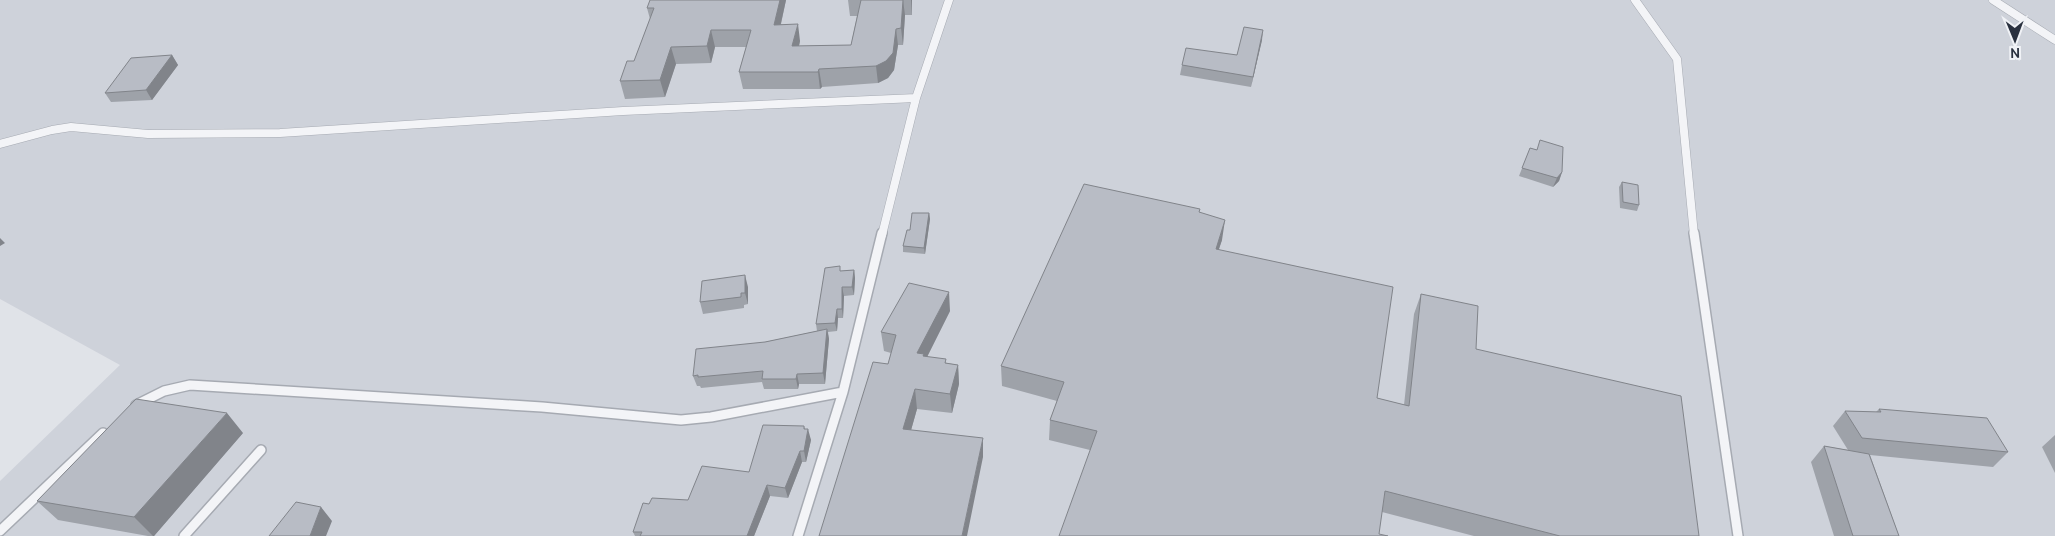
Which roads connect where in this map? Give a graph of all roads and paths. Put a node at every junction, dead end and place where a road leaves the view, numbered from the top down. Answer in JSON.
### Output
{"nodes":[{"id":1,"x":949,"y":0,"type":"edge"},
{"id":2,"x":1635,"y":0,"type":"edge"},
{"id":3,"x":1993,"y":0,"type":"edge"},
{"id":4,"x":2055,"y":40,"type":"edge"},
{"id":5,"x":916,"y":98,"type":"junction"},
{"id":6,"x":0,"y":144,"type":"edge"},
{"id":7,"x":843,"y":392,"type":"junction"},
{"id":8,"x":124,"y":414,"type":"edge"},
{"id":9,"x":110,"y":427,"type":"edge"},
{"id":10,"x":261,"y":450,"type":"dead end"},
{"id":11,"x":0,"y":531,"type":"edge"},
{"id":12,"x":184,"y":536,"type":"edge"},
{"id":13,"x":798,"y":536,"type":"edge"},
{"id":14,"x":1738,"y":536,"type":"edge"}],
"edges":[{"from":1,"to":5,"type":"lane"},
{"from":2,"to":14,"type":"lane"},
{"from":3,"to":4,"type":"lane"},
{"from":5,"to":6,"type":"lane"},
{"from":5,"to":7,"type":"lane"},
{"from":7,"to":8,"type":"lane"},
{"from":7,"to":13,"type":"lane"},
{"from":9,"to":11,"type":"lane"},
{"from":10,"to":12,"type":"lane"}]}
